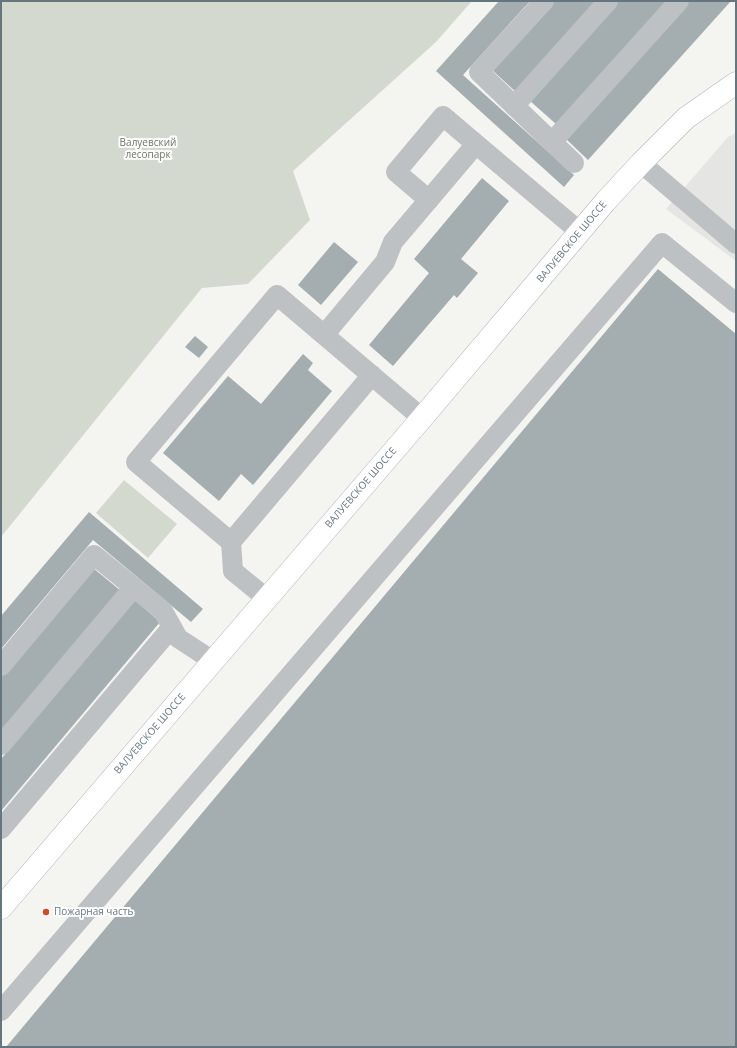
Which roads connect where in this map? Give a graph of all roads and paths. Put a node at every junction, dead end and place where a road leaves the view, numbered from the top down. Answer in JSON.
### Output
{"nodes":[{"id":1,"x":544,"y":1,"type":"edge"},
{"id":2,"x":608,"y":1,"type":"edge"},
{"id":3,"x":679,"y":1,"type":"edge"},
{"id":4,"x":736,"y":83,"type":"edge"},
{"id":5,"x":514,"y":106,"type":"junction"},
{"id":6,"x":552,"y":142,"type":"junction"},
{"id":7,"x":476,"y":144,"type":"junction"},
{"id":8,"x":574,"y":163,"type":"dead end"},
{"id":9,"x":641,"y":163,"type":"junction"},
{"id":10,"x":429,"y":200,"type":"junction"},
{"id":11,"x":580,"y":232,"type":"junction"},
{"id":12,"x":736,"y":244,"type":"edge"},
{"id":13,"x":736,"y":303,"type":"edge"},
{"id":14,"x":324,"y":335,"type":"junction"},
{"id":15,"x":372,"y":375,"type":"junction"},
{"id":16,"x":422,"y":418,"type":"junction"},
{"id":17,"x":231,"y":542,"type":"junction"},
{"id":18,"x":134,"y":588,"type":"junction"},
{"id":19,"x":266,"y":598,"type":"junction"},
{"id":20,"x":172,"y":627,"type":"junction"},
{"id":21,"x":213,"y":661,"type":"junction"},
{"id":22,"x":1,"y":666,"type":"edge"},
{"id":23,"x":1,"y":745,"type":"edge"},
{"id":24,"x":1,"y":828,"type":"edge"},
{"id":25,"x":1,"y":908,"type":"edge"},
{"id":26,"x":1,"y":1011,"type":"edge"}],
"edges":[{"from":1,"to":5,"type":"lane"},
{"from":2,"to":5,"type":"lane"},
{"from":3,"to":6,"type":"lane"},
{"from":4,"to":9,"type":"main road","name":"ВАЛУЕВСКОЕ ШОССЕ"},
{"from":5,"to":6,"type":"lane"},
{"from":6,"to":8,"type":"lane"},
{"from":7,"to":10,"type":"lane"},
{"from":7,"to":10,"type":"lane"},
{"from":7,"to":11,"type":"lane"},
{"from":9,"to":11,"type":"main road","name":"ВАЛУЕВСКОЕ ШОССЕ"},
{"from":9,"to":12,"type":"lane"},
{"from":10,"to":14,"type":"lane"},
{"from":11,"to":16,"type":"main road","name":"ВАЛУЕВСКОЕ ШОССЕ"},
{"from":13,"to":26,"type":"lane"},
{"from":14,"to":15,"type":"lane"},
{"from":14,"to":17,"type":"lane"},
{"from":15,"to":16,"type":"lane"},
{"from":15,"to":17,"type":"lane"},
{"from":16,"to":19,"type":"main road","name":"ВАЛУЕВСКОЕ ШОССЕ"},
{"from":17,"to":19,"type":"lane"},
{"from":18,"to":20,"type":"lane"},
{"from":18,"to":22,"type":"lane"},
{"from":18,"to":23,"type":"lane"},
{"from":19,"to":21,"type":"main road","name":"ВАЛУЕВСКОЕ ШОССЕ"},
{"from":20,"to":21,"type":"lane"},
{"from":20,"to":24,"type":"lane"},
{"from":21,"to":25,"type":"main road","name":"ВАЛУЕВСКОЕ ШОССЕ"}]}
